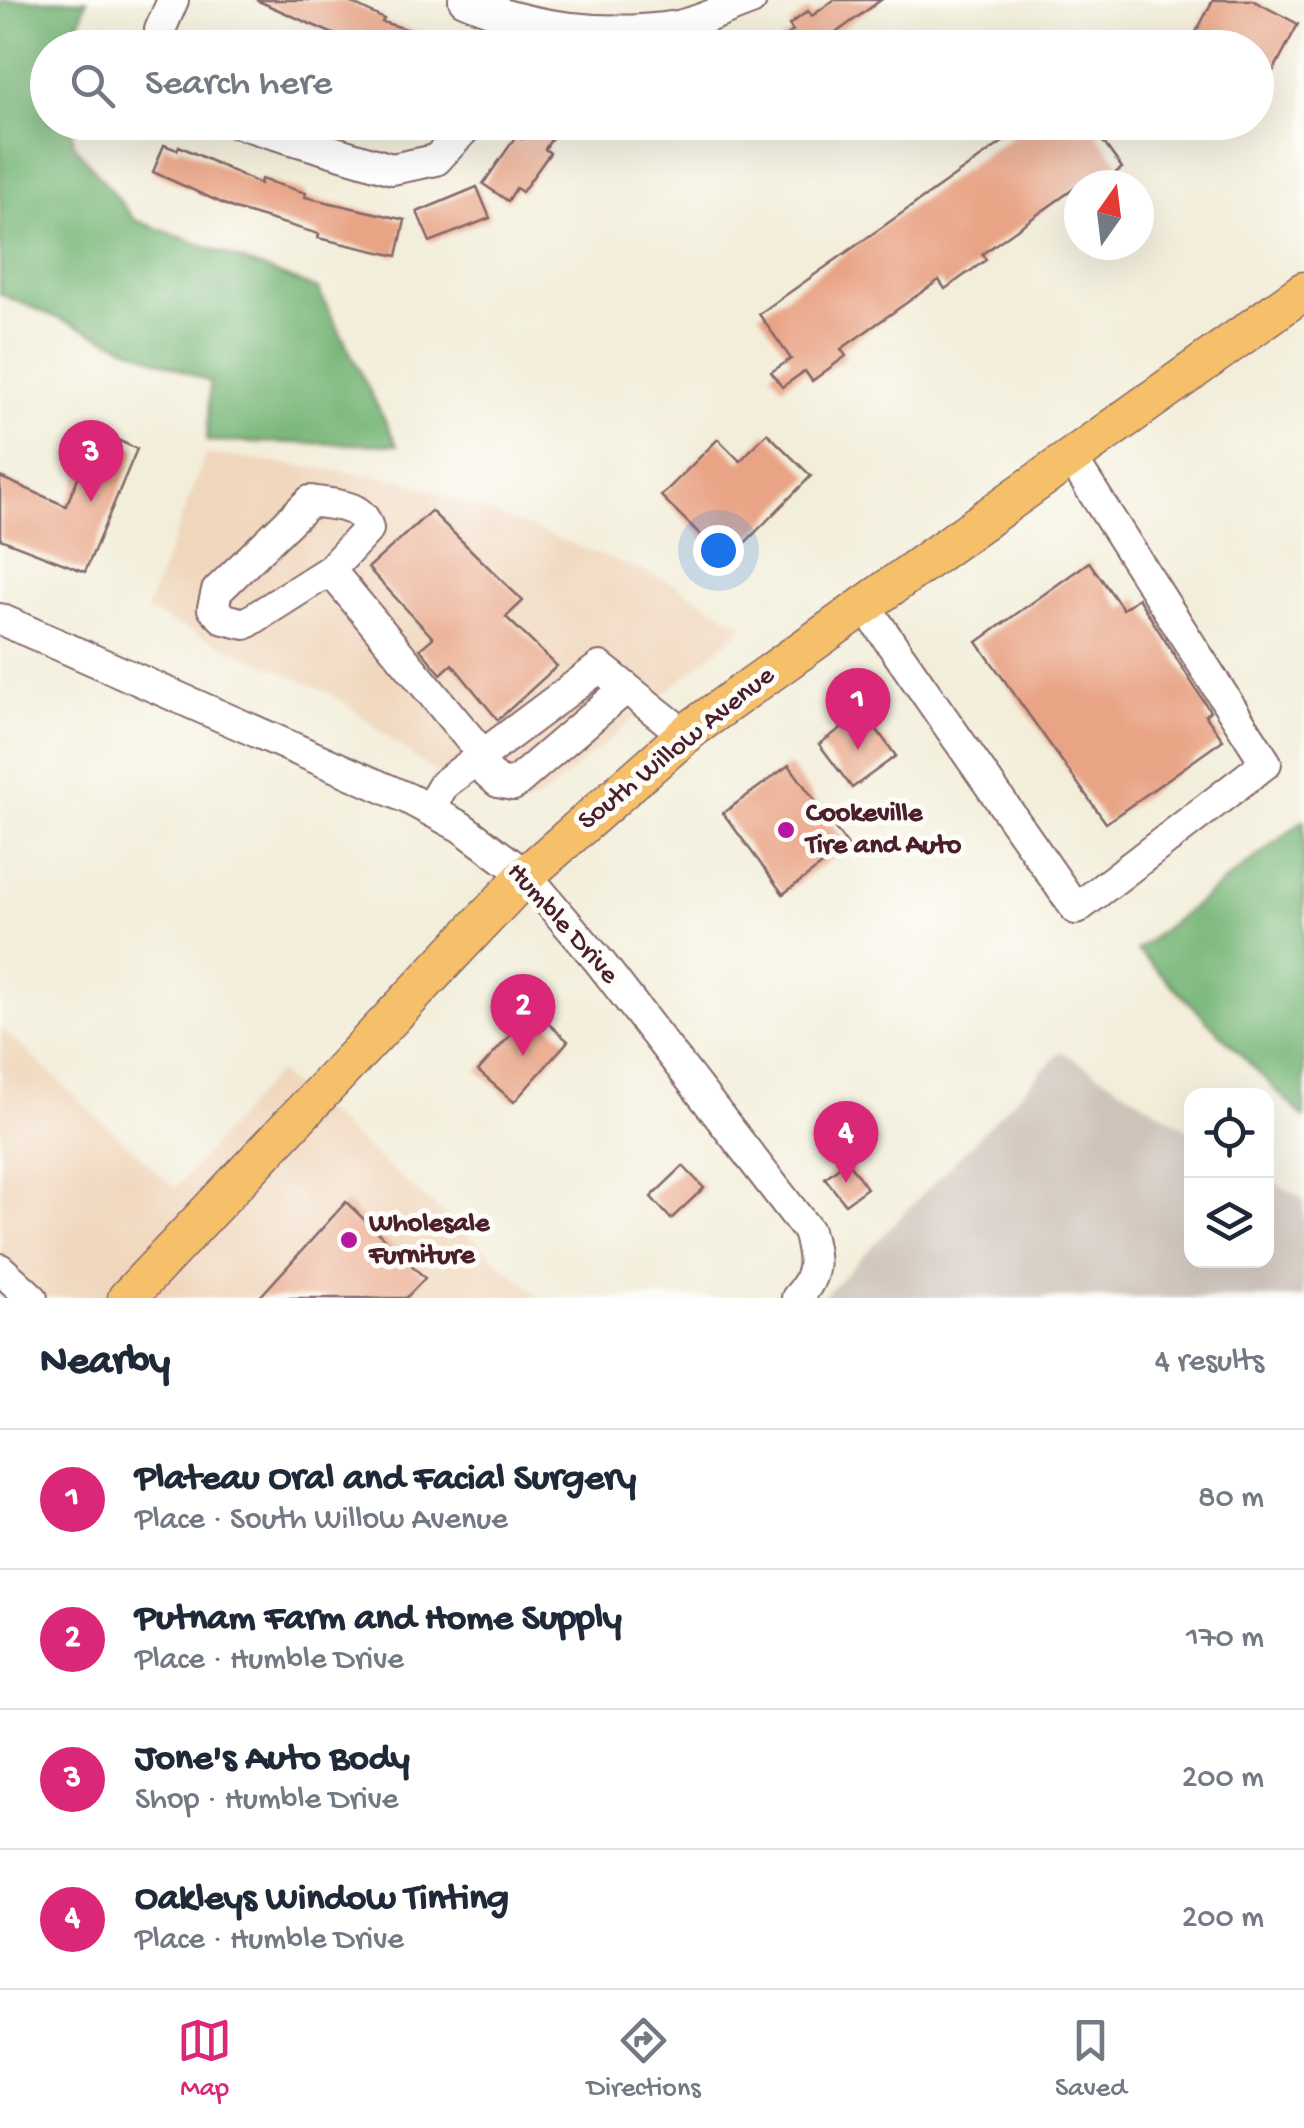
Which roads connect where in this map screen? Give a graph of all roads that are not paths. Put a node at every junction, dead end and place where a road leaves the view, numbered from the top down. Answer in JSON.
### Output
{"nodes":[{"id":1,"x":173,"y":0,"type":"edge"},
{"id":2,"x":464,"y":0,"type":"edge"},
{"id":3,"x":751,"y":0,"type":"edge"},
{"id":4,"x":160,"y":30,"type":"edge"},
{"id":5,"x":499,"y":30,"type":"edge"},
{"id":6,"x":598,"y":30,"type":"edge"},
{"id":7,"x":294,"y":140,"type":"edge"},
{"id":8,"x":454,"y":140,"type":"edge"},
{"id":9,"x":1304,"y":290,"type":"edge"},
{"id":10,"x":1070,"y":456,"type":"junction"},
{"id":11,"x":330,"y":570,"type":"junction"},
{"id":12,"x":864,"y":606,"type":"junction"},
{"id":13,"x":0,"y":620,"type":"edge"},
{"id":14,"x":626,"y":688,"type":"junction"},
{"id":15,"x":685,"y":735,"type":"junction"},
{"id":16,"x":479,"y":758,"type":"junction"},
{"id":17,"x":428,"y":810,"type":"junction"},
{"id":18,"x":526,"y":874,"type":"junction"},
{"id":19,"x":0,"y":1269,"type":"edge"},
{"id":20,"x":32,"y":1298,"type":"edge"},
{"id":21,"x":127,"y":1298,"type":"edge"},
{"id":22,"x":796,"y":1298,"type":"edge"}],
"edges":[{"from":1,"to":4,"type":"street"},
{"from":2,"to":5,"type":"street"},
{"from":3,"to":6,"type":"street"},
{"from":7,"to":8,"type":"street"},
{"from":9,"to":10,"type":"main road","name":"South Willow Avenue"},
{"from":10,"to":12,"type":"main road","name":"South Willow Avenue"},
{"from":10,"to":12,"type":"street"},
{"from":11,"to":11,"type":"street"},
{"from":11,"to":16,"type":"street"},
{"from":12,"to":15,"type":"main road","name":"South Willow Avenue"},
{"from":13,"to":17,"type":"street","name":"Humble Drive"},
{"from":14,"to":15,"type":"street"},
{"from":14,"to":16,"type":"street"},
{"from":14,"to":16,"type":"street"},
{"from":15,"to":18,"type":"main road","name":"South Willow Avenue"},
{"from":16,"to":17,"type":"street"},
{"from":17,"to":18,"type":"street","name":"Humble Drive"},
{"from":18,"to":21,"type":"main road","name":"South Willow Avenue"},
{"from":18,"to":22,"type":"street","name":"Humble Drive"},
{"from":19,"to":20,"type":"street"}]}
